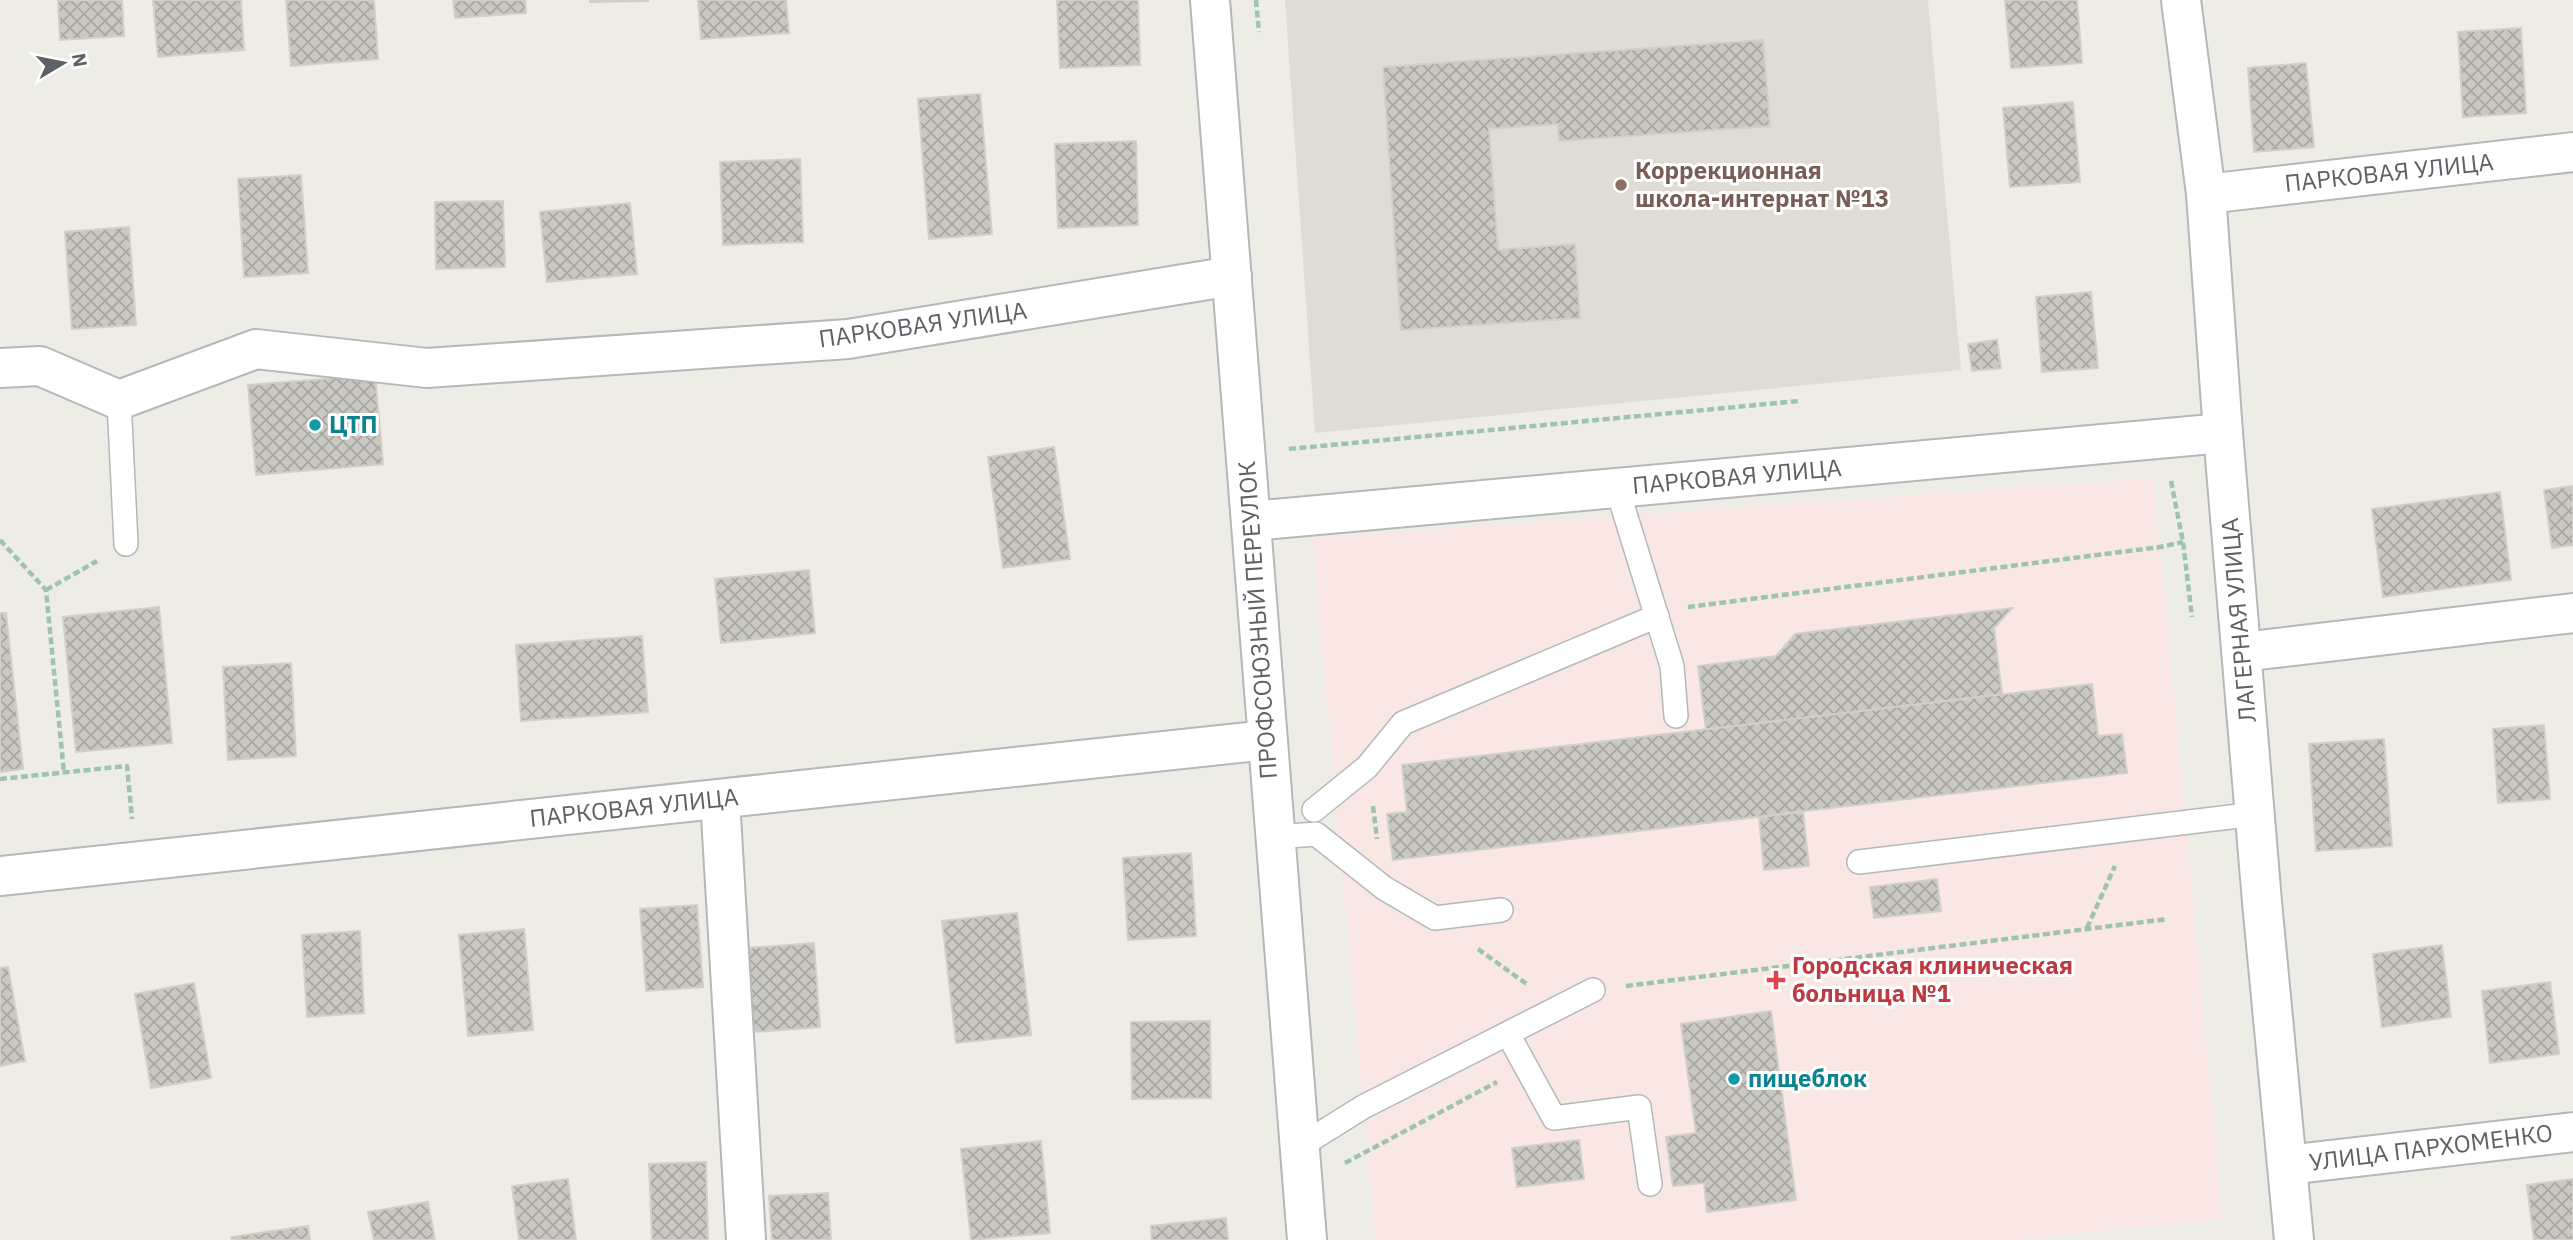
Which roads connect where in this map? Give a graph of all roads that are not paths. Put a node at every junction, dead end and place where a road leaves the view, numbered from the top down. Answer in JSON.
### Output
{"nodes":[{"id":1,"x":1210,"y":0,"type":"edge"},
{"id":2,"x":2181,"y":0,"type":"edge"},
{"id":3,"x":2573,"y":152,"type":"edge"},
{"id":4,"x":2206,"y":194,"type":"junction"},
{"id":5,"x":1232,"y":276,"type":"junction"},
{"id":6,"x":0,"y":368,"type":"edge"},
{"id":7,"x":119,"y":400,"type":"junction"},
{"id":8,"x":2223,"y":433,"type":"junction"},
{"id":9,"x":1617,"y":488,"type":"junction"},
{"id":10,"x":1252,"y":521,"type":"junction"},
{"id":11,"x":126,"y":544,"type":"road end"},
{"id":12,"x":2573,"y":613,"type":"edge"},
{"id":13,"x":1657,"y":617,"type":"junction"},
{"id":14,"x":2242,"y":652,"type":"junction"},
{"id":15,"x":1676,"y":716,"type":"dead end"},
{"id":16,"x":1267,"y":740,"type":"junction"},
{"id":17,"x":720,"y":799,"type":"junction"},
{"id":18,"x":1314,"y":810,"type":"dead end"},
{"id":19,"x":2255,"y":814,"type":"junction"},
{"id":20,"x":1275,"y":837,"type":"junction"},
{"id":21,"x":1859,"y":862,"type":"dead end"},
{"id":22,"x":0,"y":876,"type":"edge"},
{"id":23,"x":1501,"y":910,"type":"dead end"},
{"id":24,"x":1593,"y":990,"type":"road end"},
{"id":25,"x":1508,"y":1034,"type":"junction"},
{"id":26,"x":2573,"y":1132,"type":"edge"},
{"id":27,"x":1299,"y":1147,"type":"junction"},
{"id":28,"x":2288,"y":1165,"type":"junction"},
{"id":29,"x":1650,"y":1184,"type":"dead end"},
{"id":30,"x":747,"y":1240,"type":"edge"},
{"id":31,"x":1307,"y":1240,"type":"edge"},
{"id":32,"x":2294,"y":1240,"type":"edge"}],
"edges":[{"from":1,"to":5,"type":"street","name":"ПРОФСОЮЗНЫЙ ПЕРЕУЛОК"},
{"from":2,"to":4,"type":"street","name":"ЛАГЕРНАЯ УЛИЦА"},
{"from":3,"to":4,"type":"street","name":"ПАРКОВАЯ УЛИЦА"},
{"from":4,"to":8,"type":"street","name":"ЛАГЕРНАЯ УЛИЦА"},
{"from":5,"to":7,"type":"street","name":"ПАРКОВАЯ УЛИЦА"},
{"from":5,"to":10,"type":"street","name":"ПРОФСОЮЗНЫЙ ПЕРЕУЛОК"},
{"from":6,"to":7,"type":"street"},
{"from":7,"to":11,"type":"lane"},
{"from":8,"to":9,"type":"street","name":"ПАРКОВАЯ УЛИЦА"},
{"from":8,"to":14,"type":"street","name":"ЛАГЕРНАЯ УЛИЦА"},
{"from":9,"to":10,"type":"street","name":"ПАРКОВАЯ УЛИЦА"},
{"from":9,"to":13,"type":"lane"},
{"from":10,"to":16,"type":"street","name":"ПРОФСОЮЗНЫЙ ПЕРЕУЛОК"},
{"from":12,"to":14,"type":"street"},
{"from":13,"to":15,"type":"lane"},
{"from":13,"to":18,"type":"lane"},
{"from":14,"to":19,"type":"street","name":"ЛАГЕРНАЯ УЛИЦА"},
{"from":16,"to":17,"type":"street","name":"ПАРКОВАЯ УЛИЦА"},
{"from":16,"to":20,"type":"street","name":"ПРОФСОЮЗНЫЙ ПЕРЕУЛОК"},
{"from":17,"to":22,"type":"street","name":"ПАРКОВАЯ УЛИЦА"},
{"from":17,"to":30,"type":"street"},
{"from":19,"to":21,"type":"lane"},
{"from":19,"to":28,"type":"street","name":"ЛАГЕРНАЯ УЛИЦА"},
{"from":20,"to":23,"type":"lane"},
{"from":20,"to":27,"type":"street","name":"ПРОФСОЮЗНЫЙ ПЕРЕУЛОК"},
{"from":24,"to":25,"type":"lane"},
{"from":25,"to":27,"type":"lane"},
{"from":25,"to":29,"type":"lane"},
{"from":26,"to":28,"type":"street","name":"УЛИЦА ПАРХОМЕНКО"},
{"from":27,"to":31,"type":"street","name":"ПРОФСОЮЗНЫЙ ПЕРЕУЛОК"},
{"from":28,"to":32,"type":"street","name":"ЛАГЕРНАЯ УЛИЦА"}]}
